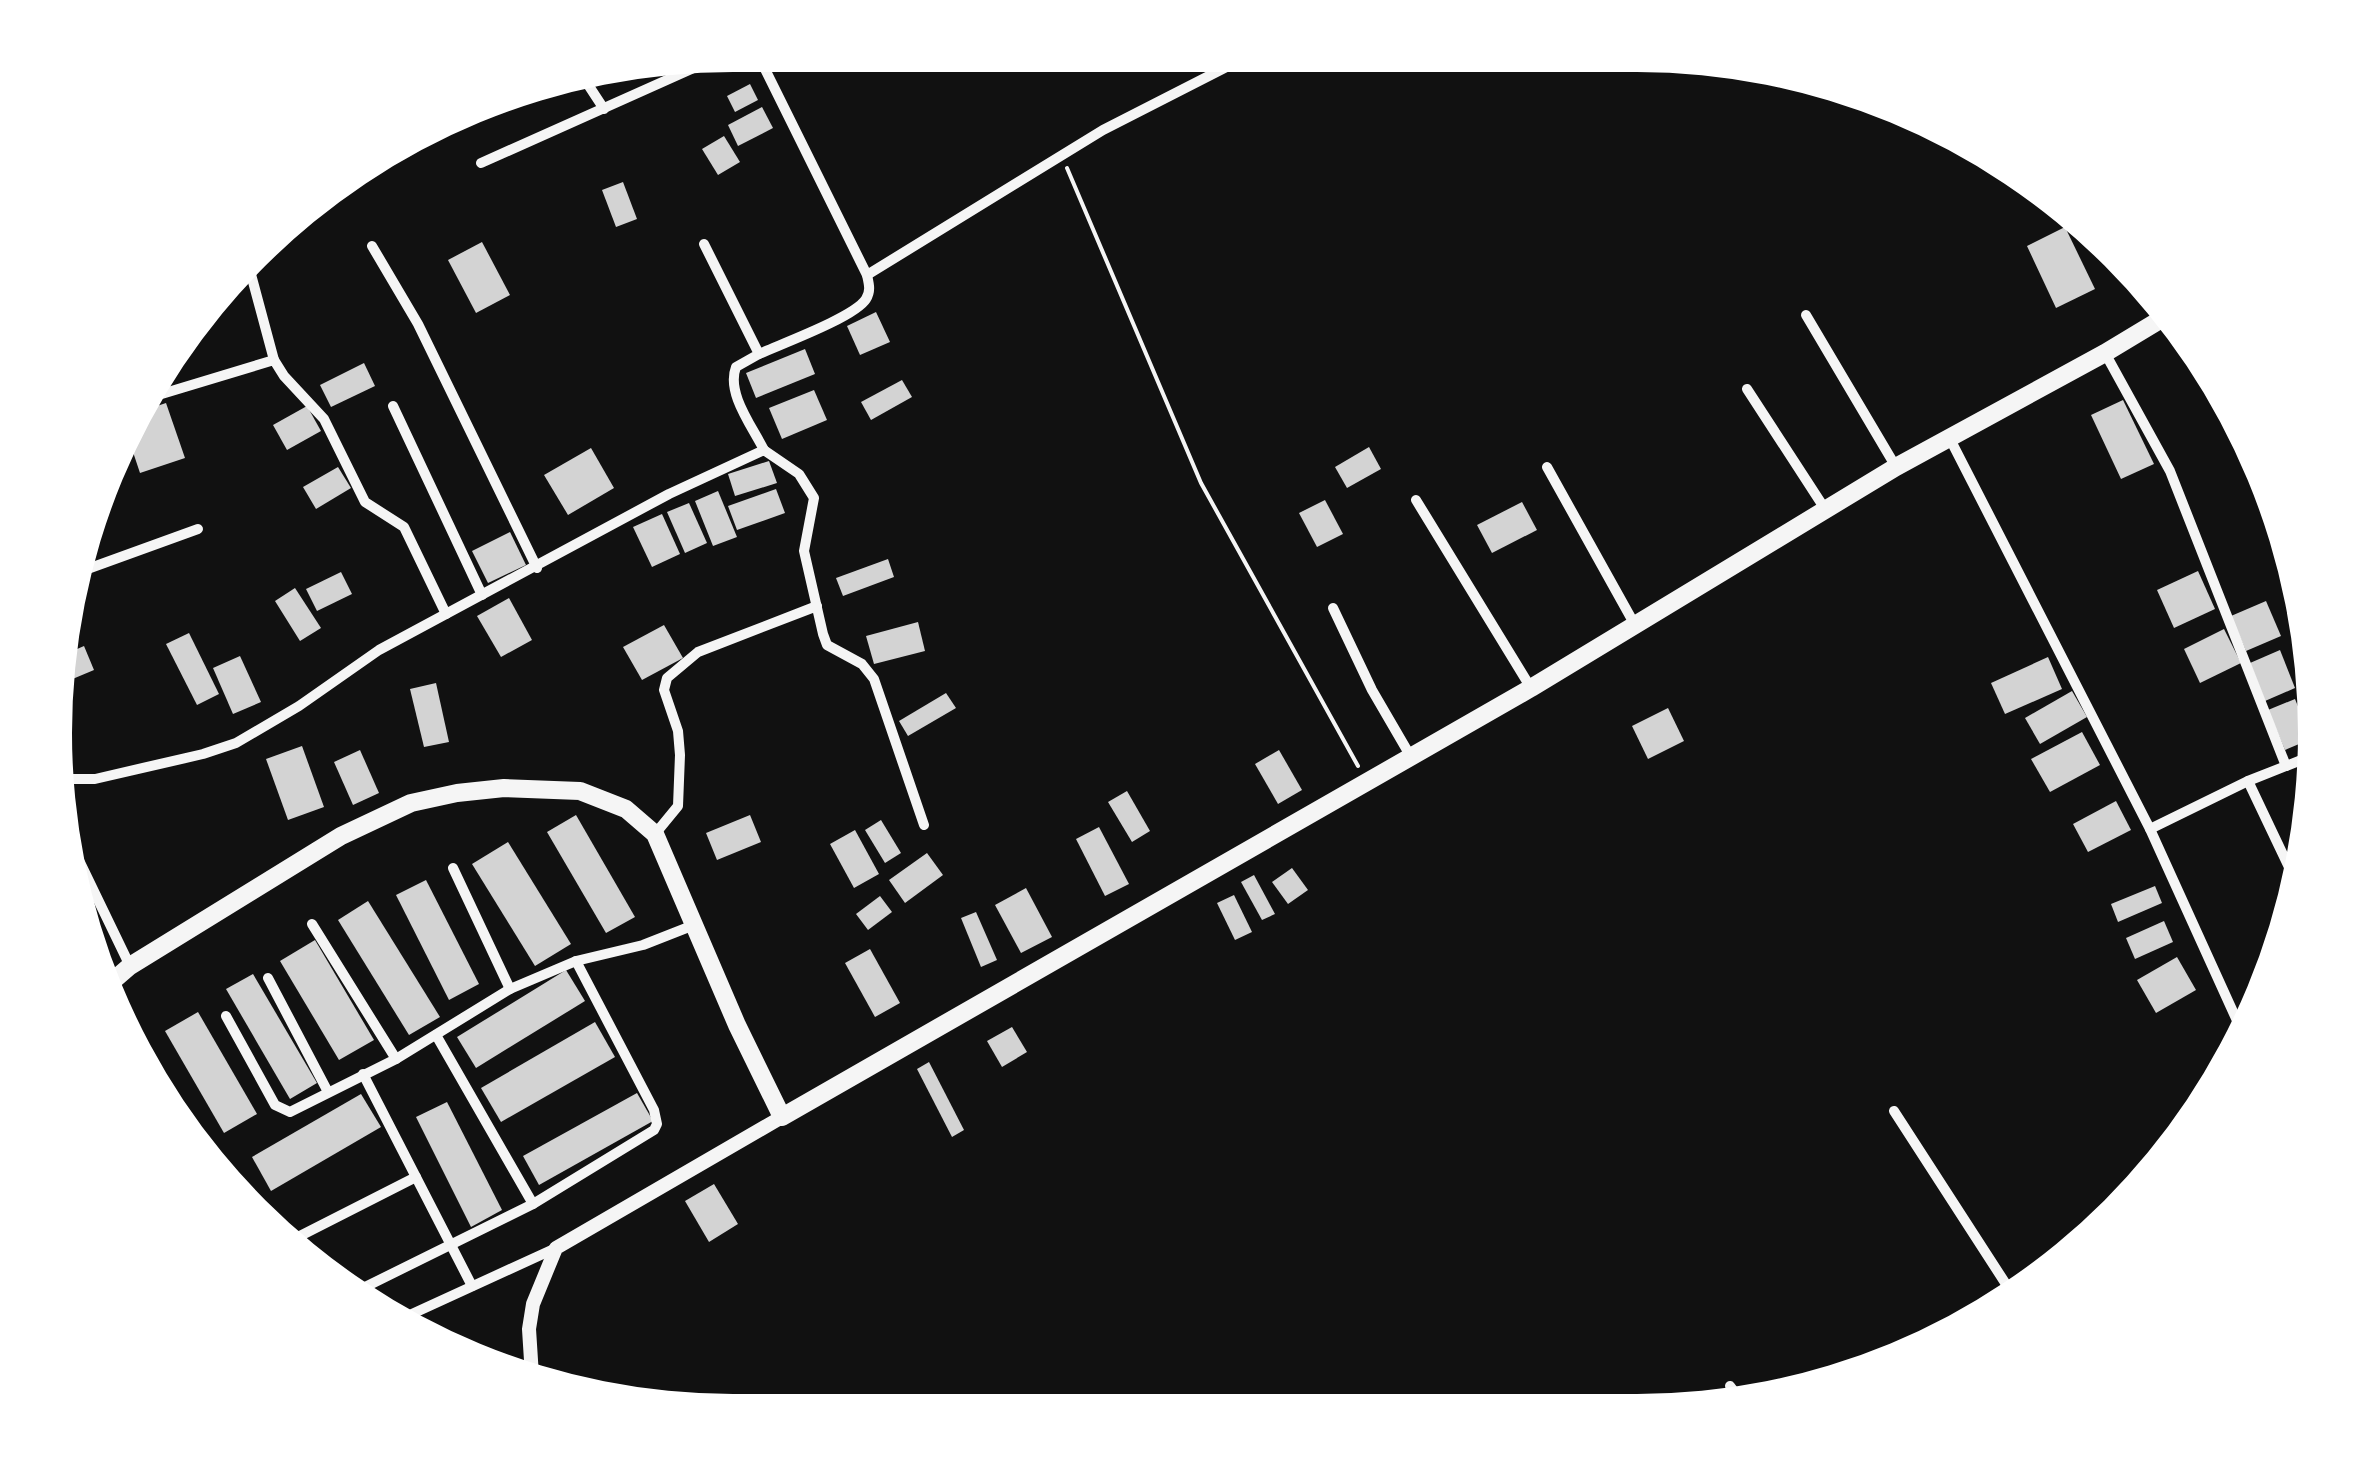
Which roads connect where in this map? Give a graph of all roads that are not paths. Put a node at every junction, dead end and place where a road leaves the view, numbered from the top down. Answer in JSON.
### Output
{"nodes":[{"id":1,"x":766,"y":72,"type":"edge"},
{"id":2,"x":1218,"y":72,"type":"edge"},
{"id":3,"x":678,"y":75,"type":"edge"},
{"id":4,"x":591,"y":88,"type":"edge"},
{"id":5,"x":604,"y":108,"type":"junction"},
{"id":6,"x":481,"y":163,"type":"dead end"},
{"id":7,"x":704,"y":244,"type":"dead end"},
{"id":8,"x":372,"y":246,"type":"dead end"},
{"id":9,"x":867,"y":275,"type":"junction"},
{"id":10,"x":253,"y":281,"type":"edge"},
{"id":11,"x":1806,"y":315,"type":"dead end"},
{"id":12,"x":2155,"y":323,"type":"edge"},
{"id":13,"x":2106,"y":353,"type":"junction"},
{"id":14,"x":759,"y":354,"type":"junction"},
{"id":15,"x":274,"y":360,"type":"junction"},
{"id":16,"x":1747,"y":389,"type":"dead end"},
{"id":17,"x":168,"y":392,"type":"edge"},
{"id":18,"x":392,"y":406,"type":"dead end"},
{"id":19,"x":1949,"y":437,"type":"junction"},
{"id":20,"x":764,"y":450,"type":"junction"},
{"id":21,"x":1896,"y":467,"type":"junction"},
{"id":22,"x":1547,"y":468,"type":"dead end"},
{"id":23,"x":1416,"y":500,"type":"dead end"},
{"id":24,"x":1825,"y":508,"type":"junction"},
{"id":25,"x":198,"y":529,"type":"dead end"},
{"id":26,"x":94,"y":568,"type":"edge"},
{"id":27,"x":536,"y":568,"type":"junction"},
{"id":28,"x":482,"y":595,"type":"junction"},
{"id":29,"x":817,"y":606,"type":"junction"},
{"id":30,"x":1333,"y":608,"type":"dead end"},
{"id":31,"x":446,"y":614,"type":"junction"},
{"id":32,"x":1636,"y":626,"type":"junction"},
{"id":33,"x":1532,"y":688,"type":"junction"},
{"id":34,"x":1412,"y":757,"type":"junction"},
{"id":35,"x":2297,"y":762,"type":"edge"},
{"id":36,"x":2286,"y":766,"type":"junction"},
{"id":37,"x":74,"y":779,"type":"edge"},
{"id":38,"x":2248,"y":781,"type":"junction"},
{"id":39,"x":924,"y":825,"type":"dead end"},
{"id":40,"x":2150,"y":828,"type":"junction"},
{"id":41,"x":655,"y":834,"type":"junction"},
{"id":42,"x":2286,"y":861,"type":"edge"},
{"id":43,"x":452,"y":868,"type":"dead end"},
{"id":44,"x":90,"y":886,"type":"edge"},
{"id":45,"x":312,"y":924,"type":"dead end"},
{"id":46,"x":694,"y":926,"type":"junction"},
{"id":47,"x":576,"y":961,"type":"junction"},
{"id":48,"x":130,"y":966,"type":"junction"},
{"id":49,"x":119,"y":975,"type":"edge"},
{"id":50,"x":268,"y":978,"type":"dead end"},
{"id":51,"x":510,"y":989,"type":"junction"},
{"id":52,"x":2235,"y":1015,"type":"edge"},
{"id":53,"x":226,"y":1016,"type":"dead end"},
{"id":54,"x":436,"y":1034,"type":"junction"},
{"id":55,"x":396,"y":1058,"type":"junction"},
{"id":56,"x":364,"y":1074,"type":"junction"},
{"id":57,"x":328,"y":1092,"type":"junction"},
{"id":58,"x":1894,"y":1111,"type":"dead end"},
{"id":59,"x":782,"y":1118,"type":"junction"},
{"id":60,"x":416,"y":1177,"type":"junction"},
{"id":61,"x":533,"y":1204,"type":"junction"},
{"id":62,"x":303,"y":1234,"type":"edge"},
{"id":63,"x":453,"y":1246,"type":"junction"},
{"id":64,"x":556,"y":1248,"type":"junction"},
{"id":65,"x":2005,"y":1283,"type":"edge"},
{"id":66,"x":370,"y":1285,"type":"edge"},
{"id":67,"x":472,"y":1286,"type":"junction"},
{"id":68,"x":415,"y":1312,"type":"edge"},
{"id":69,"x":531,"y":1362,"type":"edge"}],
"edges":[{"from":1,"to":9,"type":"street"},
{"from":2,"to":9,"type":"street"},
{"from":3,"to":5,"type":"street"},
{"from":4,"to":5,"type":"street"},
{"from":5,"to":6,"type":"street"},
{"from":7,"to":14,"type":"street"},
{"from":8,"to":27,"type":"street"},
{"from":9,"to":14,"type":"street"},
{"from":10,"to":15,"type":"street"},
{"from":11,"to":21,"type":"street"},
{"from":12,"to":13,"type":"main road"},
{"from":13,"to":19,"type":"main road"},
{"from":13,"to":36,"type":"street"},
{"from":14,"to":20,"type":"street"},
{"from":15,"to":17,"type":"street"},
{"from":15,"to":31,"type":"street"},
{"from":16,"to":24,"type":"street"},
{"from":18,"to":28,"type":"street"},
{"from":19,"to":21,"type":"main road"},
{"from":19,"to":40,"type":"street"},
{"from":20,"to":27,"type":"street"},
{"from":20,"to":29,"type":"street"},
{"from":21,"to":24,"type":"main road"},
{"from":22,"to":32,"type":"street"},
{"from":23,"to":33,"type":"street"},
{"from":24,"to":32,"type":"main road"},
{"from":25,"to":26,"type":"street"},
{"from":27,"to":28,"type":"street"},
{"from":28,"to":31,"type":"street"},
{"from":29,"to":39,"type":"street"},
{"from":29,"to":41,"type":"street"},
{"from":30,"to":34,"type":"street"},
{"from":31,"to":37,"type":"street"},
{"from":32,"to":33,"type":"main road"},
{"from":33,"to":34,"type":"main road"},
{"from":34,"to":59,"type":"main road"},
{"from":35,"to":36,"type":"street"},
{"from":36,"to":38,"type":"street"},
{"from":38,"to":40,"type":"street"},
{"from":38,"to":42,"type":"street"},
{"from":40,"to":52,"type":"street"},
{"from":41,"to":46,"type":"main road"},
{"from":41,"to":48,"type":"main road"},
{"from":43,"to":51,"type":"street"},
{"from":44,"to":48,"type":"street"},
{"from":45,"to":55,"type":"street"},
{"from":46,"to":47,"type":"street"},
{"from":46,"to":59,"type":"main road"},
{"from":47,"to":51,"type":"street"},
{"from":47,"to":61,"type":"street"},
{"from":48,"to":49,"type":"main road"},
{"from":50,"to":57,"type":"street"},
{"from":51,"to":54,"type":"street"},
{"from":53,"to":57,"type":"street"},
{"from":54,"to":55,"type":"street"},
{"from":54,"to":61,"type":"street"},
{"from":55,"to":56,"type":"street"},
{"from":56,"to":57,"type":"street"},
{"from":56,"to":60,"type":"street"},
{"from":58,"to":65,"type":"street"},
{"from":59,"to":64,"type":"street"},
{"from":60,"to":62,"type":"street"},
{"from":60,"to":63,"type":"street"},
{"from":61,"to":63,"type":"street"},
{"from":63,"to":66,"type":"street"},
{"from":63,"to":67,"type":"street"},
{"from":64,"to":67,"type":"street"},
{"from":64,"to":69,"type":"street"},
{"from":67,"to":68,"type":"street"}]}
